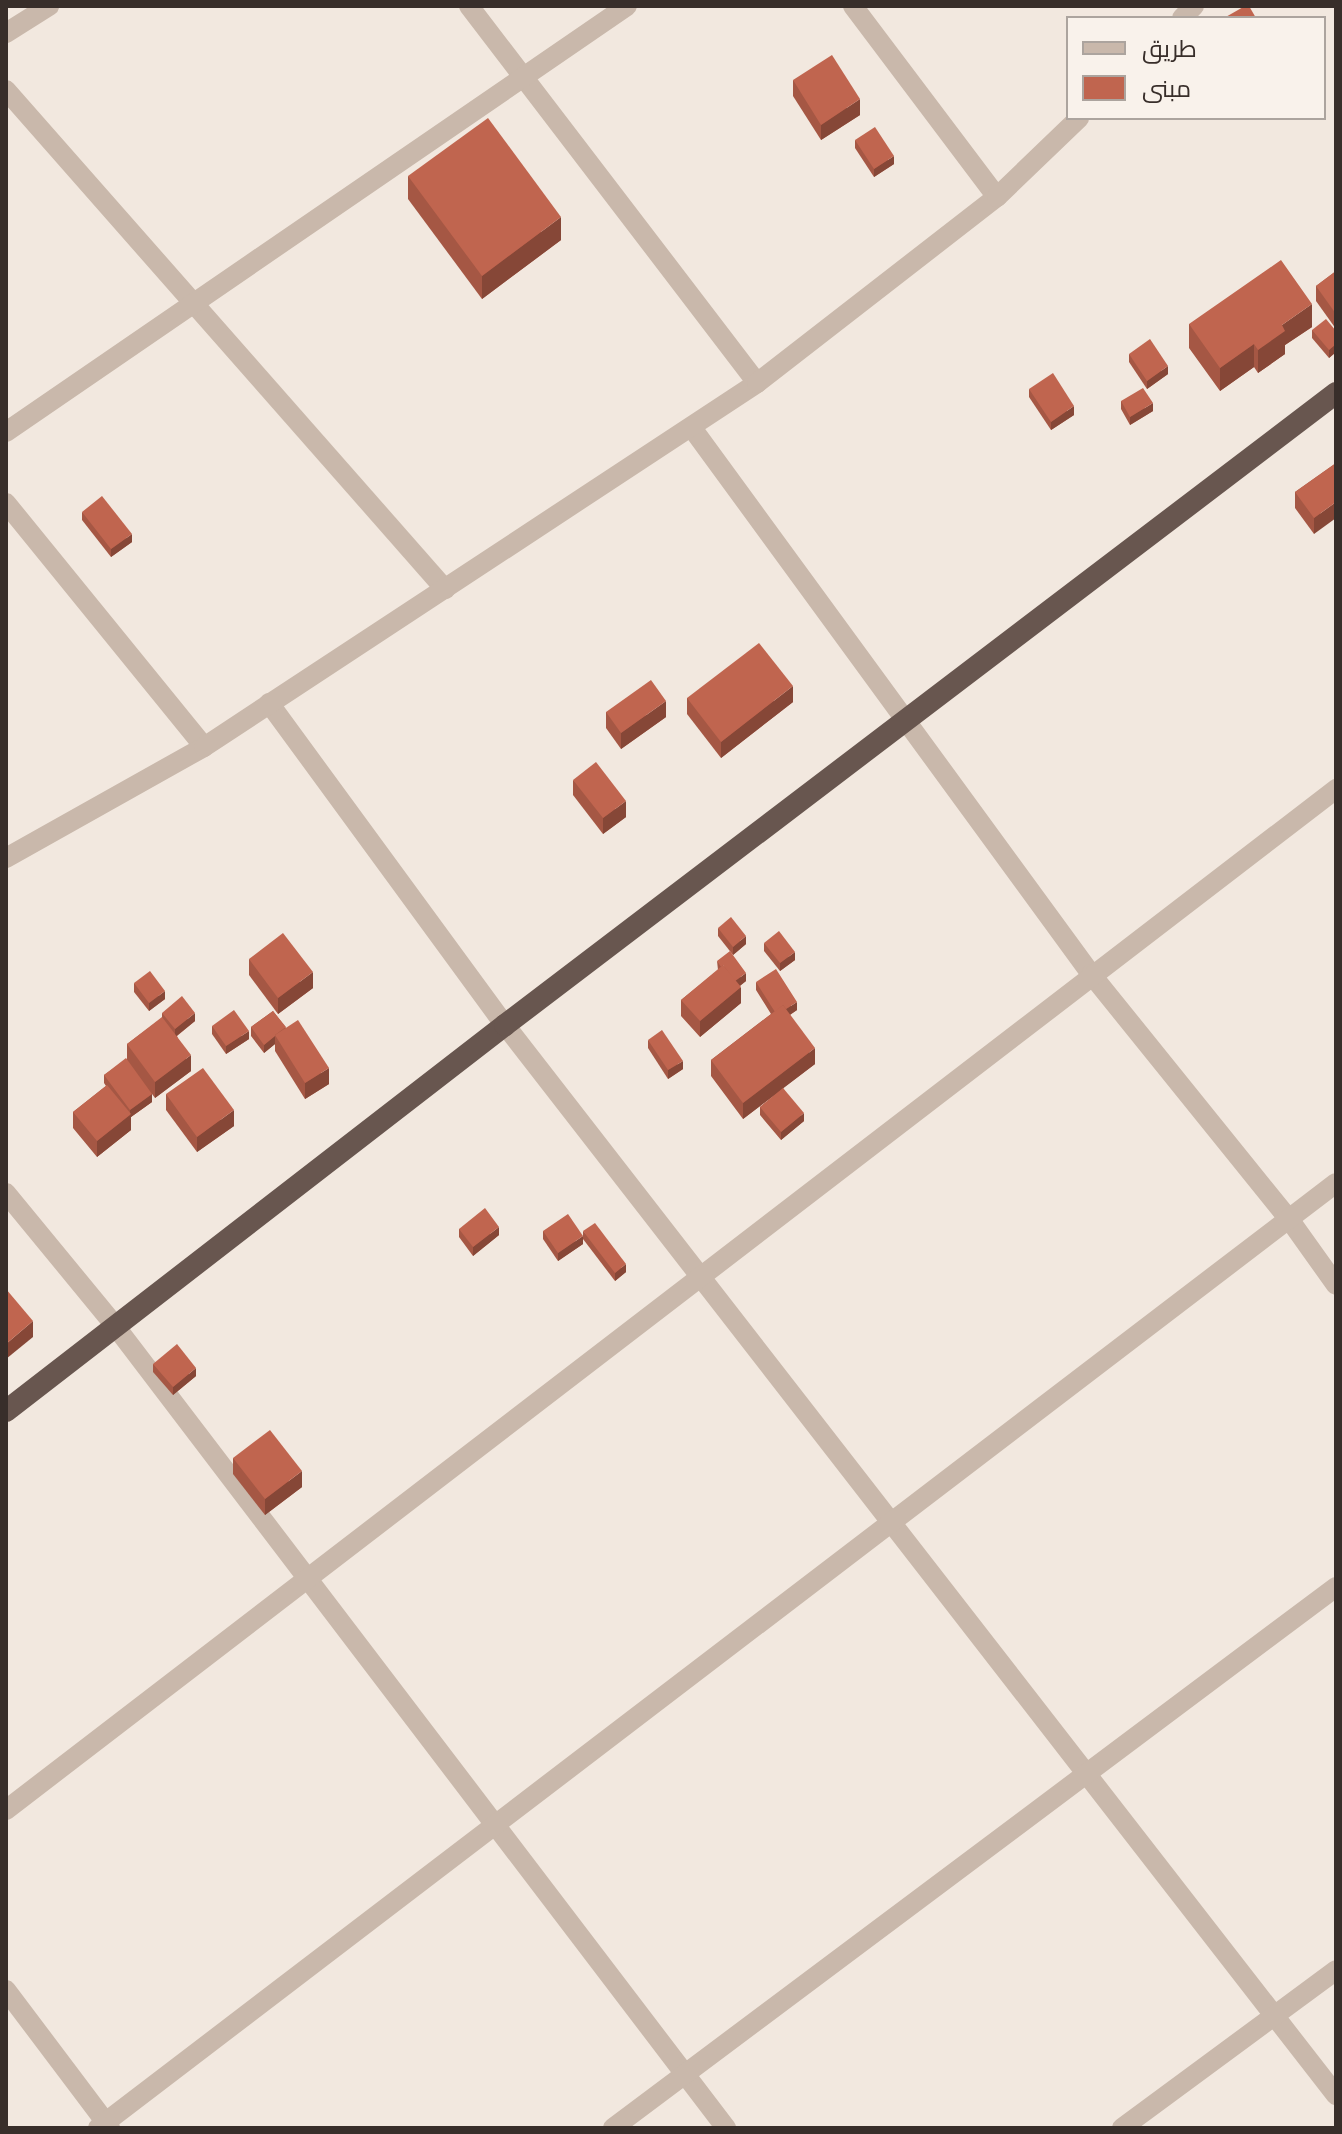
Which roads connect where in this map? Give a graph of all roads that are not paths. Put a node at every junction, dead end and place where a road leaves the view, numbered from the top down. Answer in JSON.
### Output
{"nodes":[{"id":1,"x":49,"y":6,"type":"edge"},
{"id":2,"x":469,"y":6,"type":"edge"},
{"id":3,"x":627,"y":6,"type":"edge"},
{"id":4,"x":853,"y":6,"type":"edge"},
{"id":5,"x":6,"y":33,"type":"edge"},
{"id":6,"x":521,"y":78,"type":"junction"},
{"id":7,"x":6,"y":90,"type":"edge"},
{"id":8,"x":1077,"y":120,"type":"edge"},
{"id":9,"x":997,"y":197,"type":"junction"},
{"id":10,"x":192,"y":305,"type":"junction"},
{"id":11,"x":757,"y":383,"type":"junction"},
{"id":12,"x":1336,"y":393,"type":"edge"},
{"id":13,"x":692,"y":428,"type":"junction"},
{"id":14,"x":6,"y":432,"type":"edge"},
{"id":15,"x":6,"y":503,"type":"edge"},
{"id":16,"x":445,"y":589,"type":"junction"},
{"id":17,"x":269,"y":703,"type":"junction"},
{"id":18,"x":907,"y":721,"type":"junction"},
{"id":19,"x":204,"y":747,"type":"junction"},
{"id":20,"x":1336,"y":789,"type":"edge"},
{"id":21,"x":6,"y":858,"type":"edge"},
{"id":22,"x":1091,"y":974,"type":"junction"},
{"id":23,"x":505,"y":1025,"type":"junction"},
{"id":24,"x":1336,"y":1183,"type":"edge"},
{"id":25,"x":6,"y":1193,"type":"edge"},
{"id":26,"x":1289,"y":1219,"type":"junction"},
{"id":27,"x":702,"y":1278,"type":"junction"},
{"id":28,"x":1336,"y":1285,"type":"edge"},
{"id":29,"x":116,"y":1327,"type":"junction"},
{"id":30,"x":6,"y":1411,"type":"edge"},
{"id":31,"x":891,"y":1523,"type":"junction"},
{"id":32,"x":306,"y":1577,"type":"junction"},
{"id":33,"x":1336,"y":1587,"type":"edge"},
{"id":34,"x":1088,"y":1772,"type":"junction"},
{"id":35,"x":6,"y":1810,"type":"edge"},
{"id":36,"x":496,"y":1827,"type":"junction"},
{"id":37,"x":1336,"y":1970,"type":"edge"},
{"id":38,"x":6,"y":1990,"type":"edge"},
{"id":39,"x":1274,"y":2016,"type":"junction"},
{"id":40,"x":683,"y":2074,"type":"junction"},
{"id":41,"x":1336,"y":2095,"type":"edge"},
{"id":42,"x":105,"y":2126,"type":"edge"},
{"id":43,"x":613,"y":2128,"type":"edge"},
{"id":44,"x":726,"y":2128,"type":"edge"},
{"id":45,"x":1122,"y":2128,"type":"edge"}],
"edges":[{"from":1,"to":5,"type":"street"},
{"from":2,"to":6,"type":"street"},
{"from":3,"to":6,"type":"street"},
{"from":4,"to":9,"type":"street"},
{"from":6,"to":10,"type":"street"},
{"from":6,"to":11,"type":"street"},
{"from":7,"to":10,"type":"street"},
{"from":8,"to":9,"type":"street"},
{"from":9,"to":11,"type":"street"},
{"from":10,"to":14,"type":"street"},
{"from":10,"to":16,"type":"street"},
{"from":11,"to":13,"type":"street"},
{"from":12,"to":18,"type":"highway"},
{"from":13,"to":16,"type":"street"},
{"from":13,"to":18,"type":"street"},
{"from":15,"to":19,"type":"street"},
{"from":16,"to":17,"type":"street"},
{"from":17,"to":19,"type":"street"},
{"from":17,"to":23,"type":"street"},
{"from":18,"to":22,"type":"street"},
{"from":18,"to":23,"type":"highway"},
{"from":19,"to":21,"type":"street"},
{"from":20,"to":22,"type":"street"},
{"from":22,"to":26,"type":"street"},
{"from":22,"to":27,"type":"street"},
{"from":23,"to":27,"type":"street"},
{"from":23,"to":29,"type":"highway"},
{"from":24,"to":26,"type":"street"},
{"from":25,"to":29,"type":"street"},
{"from":26,"to":28,"type":"street"},
{"from":26,"to":31,"type":"street"},
{"from":27,"to":31,"type":"street"},
{"from":27,"to":32,"type":"street"},
{"from":29,"to":30,"type":"highway"},
{"from":29,"to":32,"type":"street"},
{"from":31,"to":34,"type":"street"},
{"from":31,"to":36,"type":"street"},
{"from":32,"to":35,"type":"street"},
{"from":32,"to":36,"type":"street"},
{"from":33,"to":34,"type":"street"},
{"from":34,"to":39,"type":"street"},
{"from":34,"to":40,"type":"street"},
{"from":36,"to":40,"type":"street"},
{"from":36,"to":42,"type":"street"},
{"from":37,"to":39,"type":"street"},
{"from":38,"to":42,"type":"street"},
{"from":39,"to":41,"type":"street"},
{"from":39,"to":45,"type":"street"},
{"from":40,"to":43,"type":"street"},
{"from":40,"to":44,"type":"street"}]}
